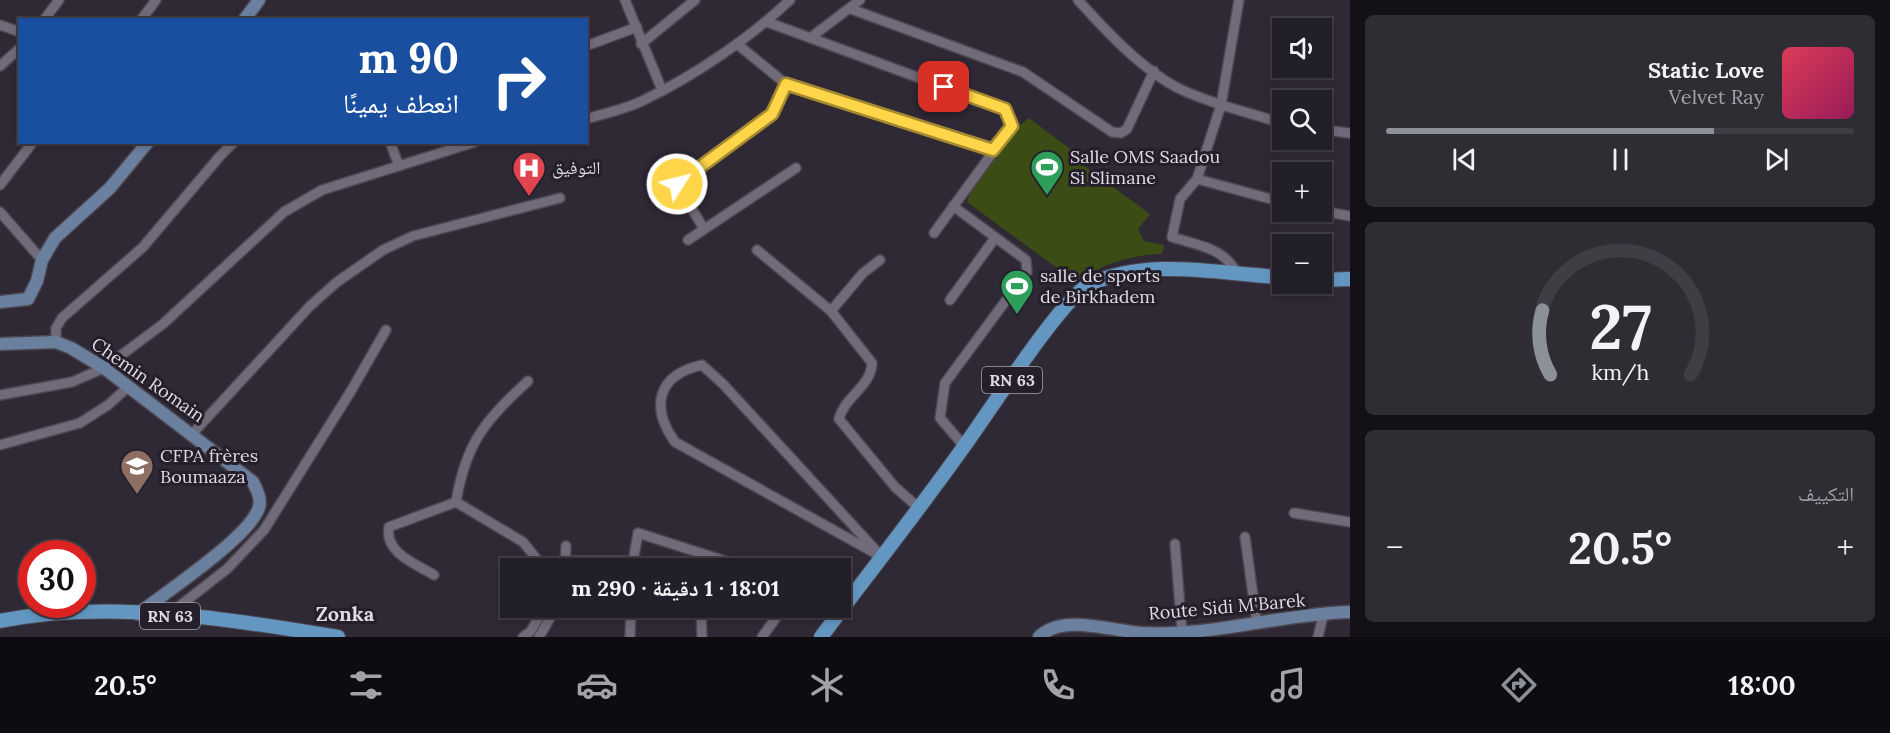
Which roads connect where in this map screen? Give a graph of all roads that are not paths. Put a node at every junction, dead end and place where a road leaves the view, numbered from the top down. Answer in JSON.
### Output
{"nodes":[{"id":1,"x":58,"y":0,"type":"edge"},
{"id":2,"x":156,"y":0,"type":"edge"},
{"id":3,"x":259,"y":0,"type":"edge"},
{"id":4,"x":625,"y":0,"type":"edge"},
{"id":5,"x":695,"y":0,"type":"edge"},
{"id":6,"x":790,"y":0,"type":"edge"},
{"id":7,"x":860,"y":0,"type":"edge"},
{"id":8,"x":1078,"y":0,"type":"edge"},
{"id":9,"x":1239,"y":0,"type":"edge"},
{"id":10,"x":851,"y":9,"type":"junction"},
{"id":11,"x":45,"y":18,"type":"edge"},
{"id":12,"x":142,"y":18,"type":"edge"},
{"id":13,"x":246,"y":18,"type":"edge"},
{"id":14,"x":767,"y":22,"type":"junction"},
{"id":15,"x":0,"y":25,"type":"edge"},
{"id":16,"x":637,"y":27,"type":"junction"},
{"id":17,"x":18,"y":31,"type":"edge"},
{"id":18,"x":810,"y":38,"type":"junction"},
{"id":19,"x":641,"y":44,"type":"junction"},
{"id":20,"x":736,"y":44,"type":"junction"},
{"id":21,"x":588,"y":45,"type":"edge"},
{"id":22,"x":18,"y":50,"type":"edge"},
{"id":23,"x":0,"y":66,"type":"edge"},
{"id":24,"x":1154,"y":71,"type":"junction"},
{"id":25,"x":786,"y":84,"type":"junction"},
{"id":26,"x":662,"y":90,"type":"junction"},
{"id":27,"x":1221,"y":105,"type":"junction"},
{"id":28,"x":588,"y":118,"type":"edge"},
{"id":29,"x":1272,"y":120,"type":"edge"},
{"id":30,"x":1332,"y":131,"type":"edge"},
{"id":31,"x":1350,"y":133,"type":"edge"},
{"id":32,"x":31,"y":144,"type":"edge"},
{"id":33,"x":146,"y":144,"type":"edge"},
{"id":34,"x":232,"y":144,"type":"edge"},
{"id":35,"x":391,"y":144,"type":"edge"},
{"id":36,"x":467,"y":144,"type":"edge"},
{"id":37,"x":993,"y":150,"type":"junction"},
{"id":38,"x":399,"y":166,"type":"junction"},
{"id":39,"x":796,"y":168,"type":"dead end"},
{"id":40,"x":1197,"y":179,"type":"junction"},
{"id":41,"x":0,"y":185,"type":"edge"},
{"id":42,"x":560,"y":198,"type":"dead end"},
{"id":43,"x":1272,"y":199,"type":"edge"},
{"id":44,"x":953,"y":206,"type":"junction"},
{"id":45,"x":0,"y":212,"type":"edge"},
{"id":46,"x":1332,"y":213,"type":"edge"},
{"id":47,"x":1350,"y":216,"type":"edge"},
{"id":48,"x":704,"y":229,"type":"junction"},
{"id":49,"x":934,"y":233,"type":"dead end"},
{"id":50,"x":995,"y":238,"type":"junction"},
{"id":51,"x":688,"y":240,"type":"dead end"},
{"id":52,"x":757,"y":250,"type":"dead end"},
{"id":53,"x":42,"y":260,"type":"junction"},
{"id":54,"x":880,"y":260,"type":"dead end"},
{"id":55,"x":1238,"y":275,"type":"junction"},
{"id":56,"x":1272,"y":277,"type":"edge"},
{"id":57,"x":1350,"y":279,"type":"edge"},
{"id":58,"x":1332,"y":280,"type":"edge"},
{"id":59,"x":950,"y":300,"type":"dead end"},
{"id":60,"x":0,"y":302,"type":"edge"},
{"id":61,"x":831,"y":310,"type":"junction"},
{"id":62,"x":386,"y":330,"type":"dead end"},
{"id":63,"x":56,"y":342,"type":"junction"},
{"id":64,"x":0,"y":344,"type":"edge"},
{"id":65,"x":104,"y":368,"type":"junction"},
{"id":66,"x":528,"y":381,"type":"dead end"},
{"id":67,"x":128,"y":387,"type":"junction"},
{"id":68,"x":0,"y":395,"type":"edge"},
{"id":69,"x":193,"y":433,"type":"junction"},
{"id":70,"x":0,"y":445,"type":"edge"},
{"id":71,"x":964,"y":447,"type":"junction"},
{"id":72,"x":456,"y":502,"type":"junction"},
{"id":73,"x":919,"y":508,"type":"junction"},
{"id":74,"x":1294,"y":513,"type":"dead end"},
{"id":75,"x":1350,"y":522,"type":"edge"},
{"id":76,"x":1245,"y":537,"type":"dead end"},
{"id":77,"x":1176,"y":544,"type":"dead end"},
{"id":78,"x":566,"y":546,"type":"dead end"},
{"id":79,"x":882,"y":557,"type":"junction"},
{"id":80,"x":536,"y":558,"type":"edge"},
{"id":81,"x":566,"y":558,"type":"edge"},
{"id":82,"x":633,"y":558,"type":"edge"},
{"id":83,"x":716,"y":558,"type":"edge"},
{"id":84,"x":434,"y":575,"type":"dead end"},
{"id":85,"x":851,"y":593,"type":"edge"},
{"id":86,"x":1350,"y":612,"type":"edge"},
{"id":87,"x":138,"y":614,"type":"junction"},
{"id":88,"x":168,"y":615,"type":"junction"},
{"id":89,"x":1323,"y":616,"type":"junction"},
{"id":90,"x":538,"y":618,"type":"edge"},
{"id":91,"x":550,"y":618,"type":"edge"},
{"id":92,"x":631,"y":618,"type":"edge"},
{"id":93,"x":701,"y":618,"type":"edge"},
{"id":94,"x":776,"y":618,"type":"edge"},
{"id":95,"x":833,"y":618,"type":"edge"},
{"id":96,"x":0,"y":621,"type":"edge"},
{"id":97,"x":1257,"y":624,"type":"junction"},
{"id":98,"x":1182,"y":632,"type":"junction"},
{"id":99,"x":1141,"y":635,"type":"edge"},
{"id":100,"x":338,"y":637,"type":"edge"},
{"id":101,"x":523,"y":637,"type":"edge"},
{"id":102,"x":539,"y":637,"type":"edge"},
{"id":103,"x":630,"y":637,"type":"edge"},
{"id":104,"x":702,"y":637,"type":"edge"},
{"id":105,"x":762,"y":637,"type":"edge"},
{"id":106,"x":821,"y":637,"type":"edge"},
{"id":107,"x":1039,"y":637,"type":"edge"},
{"id":108,"x":1318,"y":637,"type":"edge"}],
"edges":[{"from":1,"to":11,"type":"street"},
{"from":2,"to":12,"type":"street"},
{"from":3,"to":13,"type":"street"},
{"from":4,"to":16,"type":"street"},
{"from":5,"to":19,"type":"street"},
{"from":6,"to":14,"type":"street"},
{"from":7,"to":10,"type":"street"},
{"from":8,"to":24,"type":"street"},
{"from":9,"to":27,"type":"street"},
{"from":10,"to":18,"type":"street"},
{"from":10,"to":24,"type":"street"},
{"from":14,"to":18,"type":"street"},
{"from":14,"to":20,"type":"street"},
{"from":15,"to":17,"type":"street"},
{"from":16,"to":19,"type":"street"},
{"from":16,"to":21,"type":"street"},
{"from":18,"to":37,"type":"street"},
{"from":19,"to":26,"type":"street"},
{"from":20,"to":25,"type":"street"},
{"from":20,"to":26,"type":"street"},
{"from":22,"to":23,"type":"street"},
{"from":24,"to":27,"type":"street"},
{"from":25,"to":37,"type":"street"},
{"from":25,"to":48,"type":"street"},
{"from":26,"to":28,"type":"street"},
{"from":27,"to":29,"type":"street"},
{"from":27,"to":40,"type":"street"},
{"from":30,"to":31,"type":"street"},
{"from":32,"to":41,"type":"street"},
{"from":33,"to":53,"type":"street"},
{"from":34,"to":63,"type":"street"},
{"from":35,"to":38,"type":"street"},
{"from":36,"to":38,"type":"street"},
{"from":37,"to":44,"type":"street"},
{"from":38,"to":65,"type":"street"},
{"from":39,"to":48,"type":"street"},
{"from":40,"to":43,"type":"street"},
{"from":40,"to":55,"type":"street"},
{"from":42,"to":69,"type":"street"},
{"from":44,"to":49,"type":"street"},
{"from":44,"to":50,"type":"street"},
{"from":45,"to":53,"type":"street"},
{"from":46,"to":47,"type":"street"},
{"from":48,"to":51,"type":"street"},
{"from":50,"to":59,"type":"street"},
{"from":50,"to":71,"type":"street"},
{"from":52,"to":61,"type":"street"},
{"from":53,"to":60,"type":"street"},
{"from":54,"to":61,"type":"street"},
{"from":55,"to":56,"type":"main road","number":"RN 63"},
{"from":55,"to":71,"type":"main road","number":"RN 63"},
{"from":57,"to":58,"type":"main road"},
{"from":61,"to":73,"type":"street"},
{"from":62,"to":88,"type":"street"},
{"from":63,"to":64,"type":"street"},
{"from":63,"to":65,"type":"street","name":"Chemin Romain"},
{"from":65,"to":67,"type":"street","name":"Chemin Romain"},
{"from":65,"to":68,"type":"street"},
{"from":66,"to":72,"type":"street"},
{"from":67,"to":69,"type":"street","name":"Chemin Romain"},
{"from":67,"to":70,"type":"street"},
{"from":69,"to":87,"type":"street","name":"Chemin Romain"},
{"from":71,"to":73,"type":"main road","number":"RN 63"},
{"from":72,"to":80,"type":"street"},
{"from":72,"to":84,"type":"street"},
{"from":73,"to":79,"type":"main road","number":"RN 63"},
{"from":74,"to":75,"type":"street"},
{"from":76,"to":97,"type":"street"},
{"from":77,"to":98,"type":"street"},
{"from":78,"to":81,"type":"street"},
{"from":79,"to":79,"type":"street"},
{"from":79,"to":85,"type":"main road","number":"RN 63"},
{"from":82,"to":83,"type":"street"},
{"from":86,"to":89,"type":"street","name":"Route Sidi M'Barek"},
{"from":87,"to":88,"type":"main road","number":"RN 63"},
{"from":87,"to":96,"type":"main road","number":"RN 63"},
{"from":88,"to":100,"type":"main road","number":"RN 63"},
{"from":89,"to":97,"type":"street","name":"Route Sidi M'Barek"},
{"from":89,"to":108,"type":"street"},
{"from":90,"to":101,"type":"street"},
{"from":91,"to":102,"type":"street"},
{"from":92,"to":103,"type":"street"},
{"from":93,"to":104,"type":"street"},
{"from":94,"to":105,"type":"street"},
{"from":95,"to":106,"type":"main road","number":"RN 63"},
{"from":97,"to":98,"type":"street","name":"Route Sidi M'Barek"},
{"from":98,"to":99,"type":"street","name":"Route Sidi M'Barek"},
{"from":99,"to":107,"type":"street","name":"Route Sidi M'Barek"}]}
